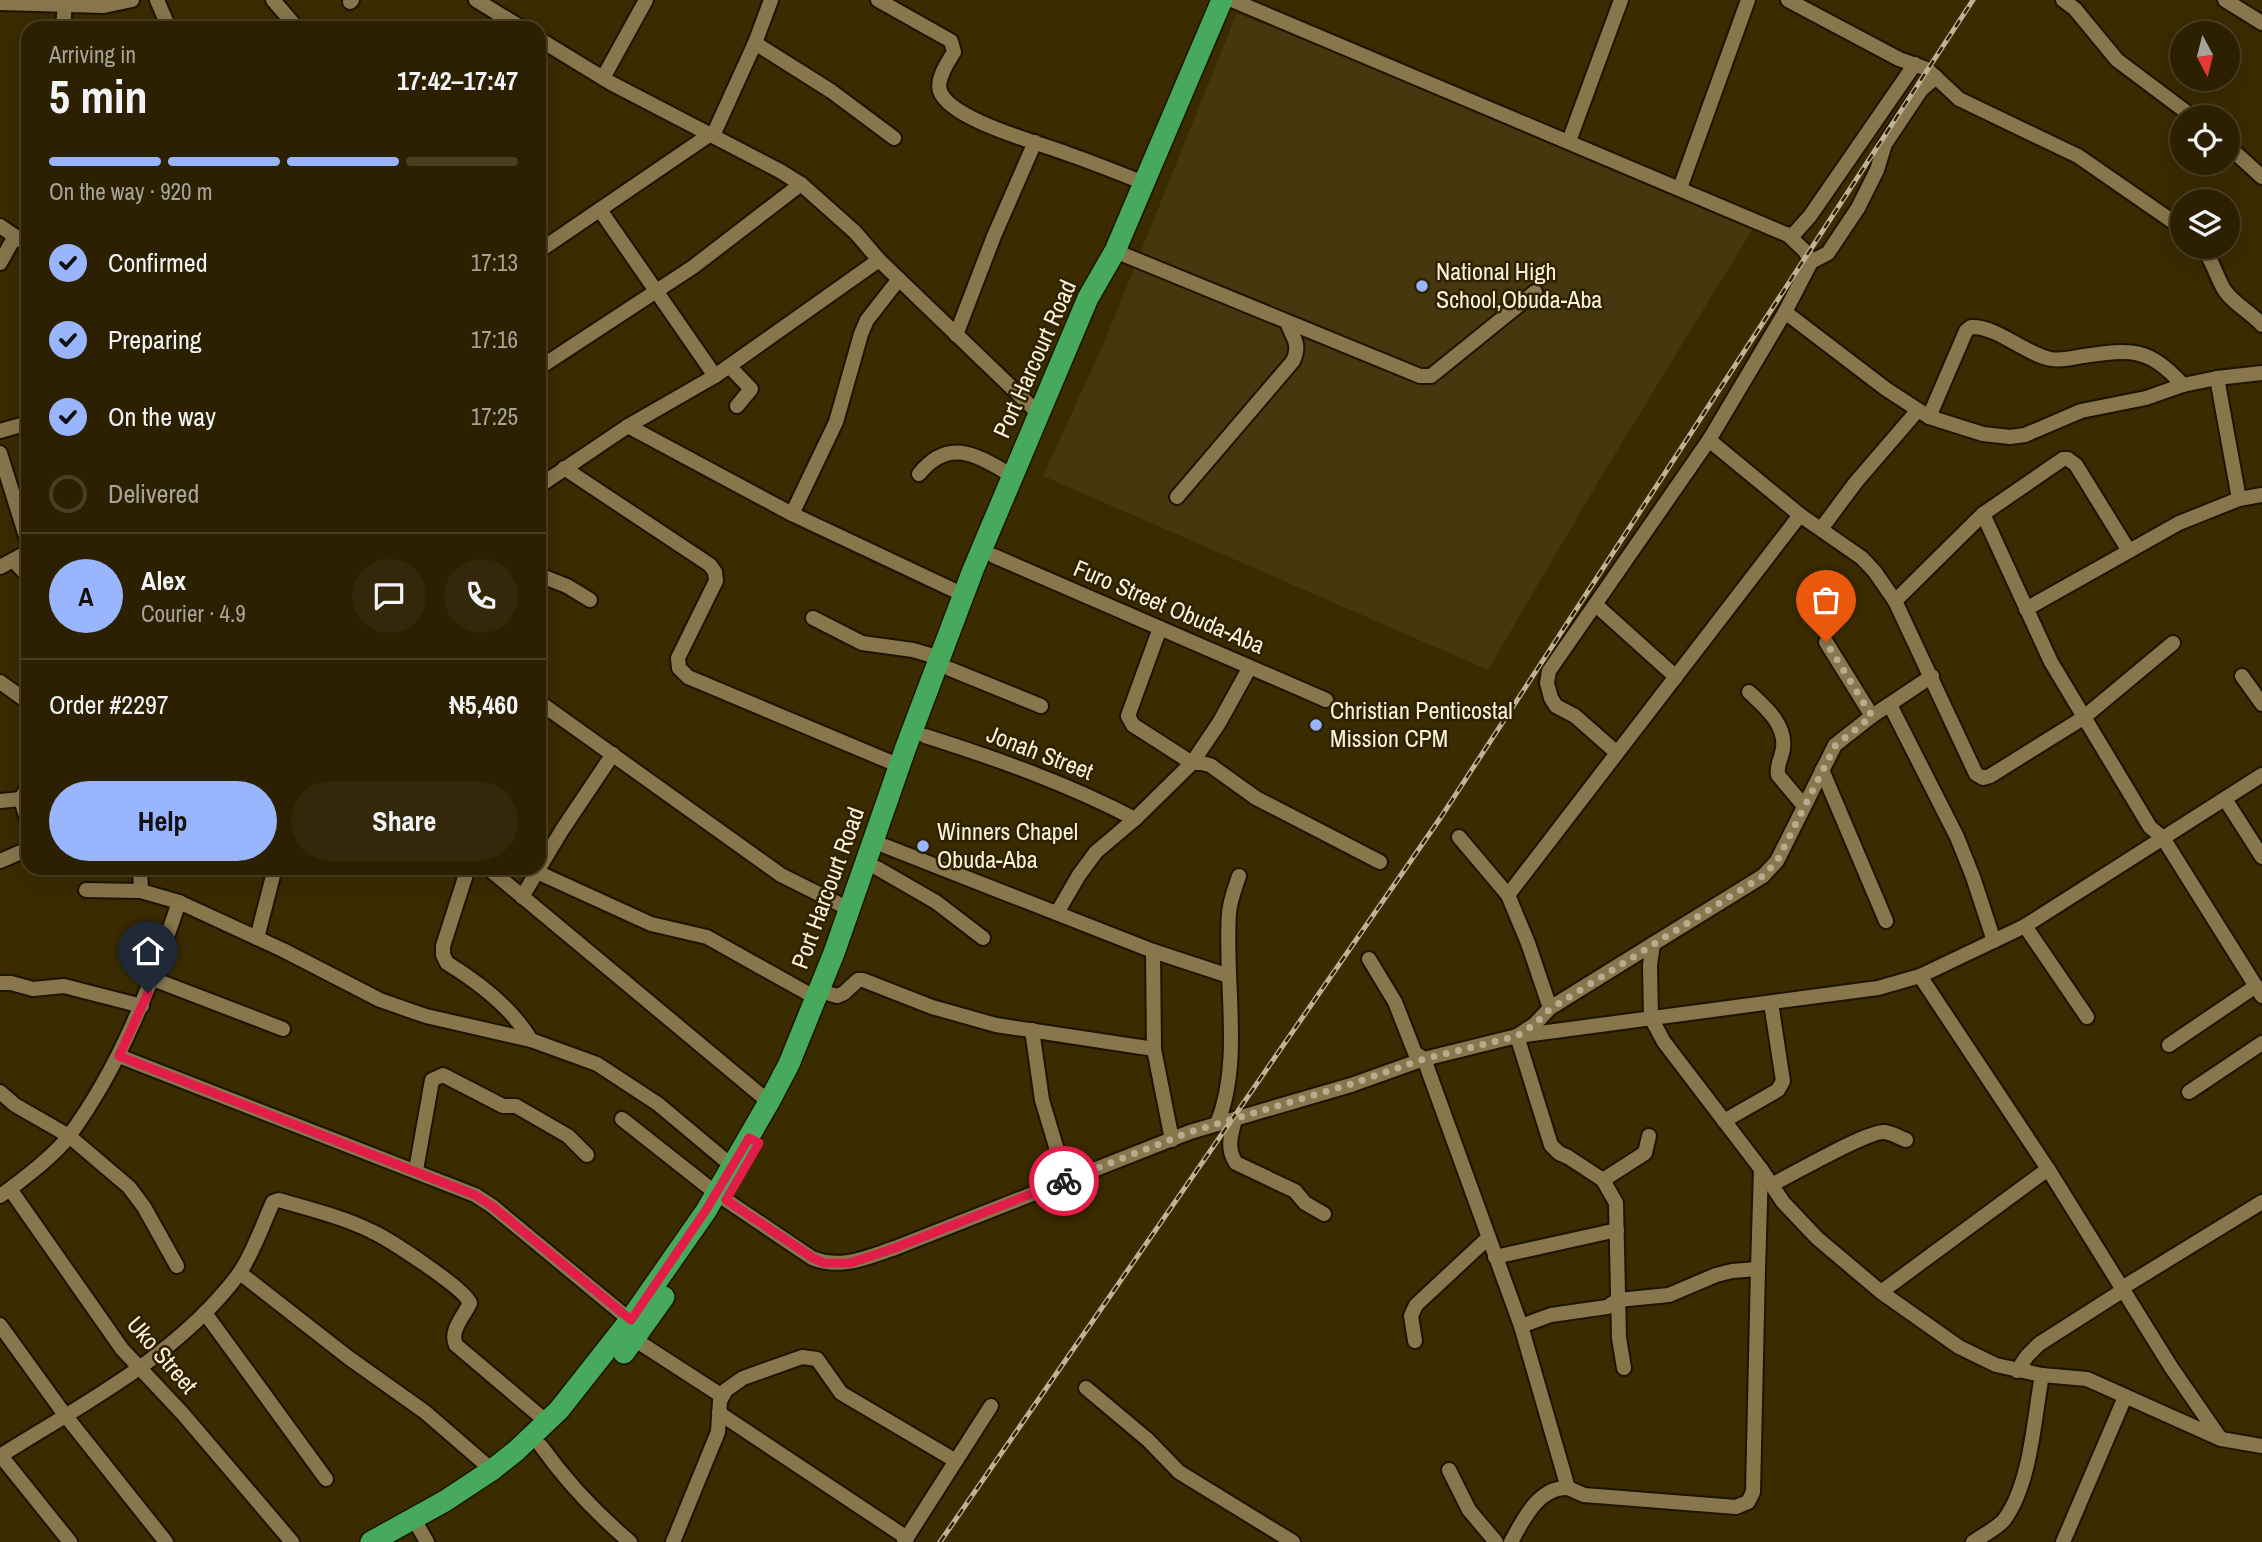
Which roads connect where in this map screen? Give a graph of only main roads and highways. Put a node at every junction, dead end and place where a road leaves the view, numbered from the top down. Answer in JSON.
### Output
{"nodes":[{"id":1,"x":1222,"y":0,"type":"edge"},
{"id":2,"x":1111,"y":260,"type":"junction"},
{"id":3,"x":945,"y":663,"type":"junction"},
{"id":4,"x":823,"y":996,"type":"junction"},
{"id":5,"x":754,"y":1140,"type":"junction"},
{"id":6,"x":721,"y":1197,"type":"junction"},
{"id":7,"x":632,"y":1330,"type":"junction"},
{"id":8,"x":423,"y":1535,"type":"edge"},
{"id":9,"x":371,"y":1542,"type":"edge"},
{"id":10,"x":394,"y":1542,"type":"edge"}],
"edges":[{"from":1,"to":2,"type":"highway"},
{"from":2,"to":3,"type":"highway","name":"Port Harcourt Road"},
{"from":2,"to":3,"type":"highway","name":"Port Harcourt Road"},
{"from":3,"to":4,"type":"highway","name":"Port Harcourt Road"},
{"from":3,"to":4,"type":"highway","name":"Port Harcourt Road"},
{"from":4,"to":5,"type":"highway","name":"Port Harcourt Road"},
{"from":4,"to":5,"type":"highway","name":"Port Harcourt Road"},
{"from":5,"to":6,"type":"highway","name":"Port Harcourt Road"},
{"from":5,"to":6,"type":"highway","name":"Port Harcourt Road"},
{"from":6,"to":7,"type":"highway","name":"Port Harcourt Road"},
{"from":7,"to":8,"type":"highway","name":"Port Harcourt Road"},
{"from":7,"to":9,"type":"highway","name":"Port Harcourt Road"},
{"from":8,"to":10,"type":"highway","name":"Port Harcourt Road"}]}
